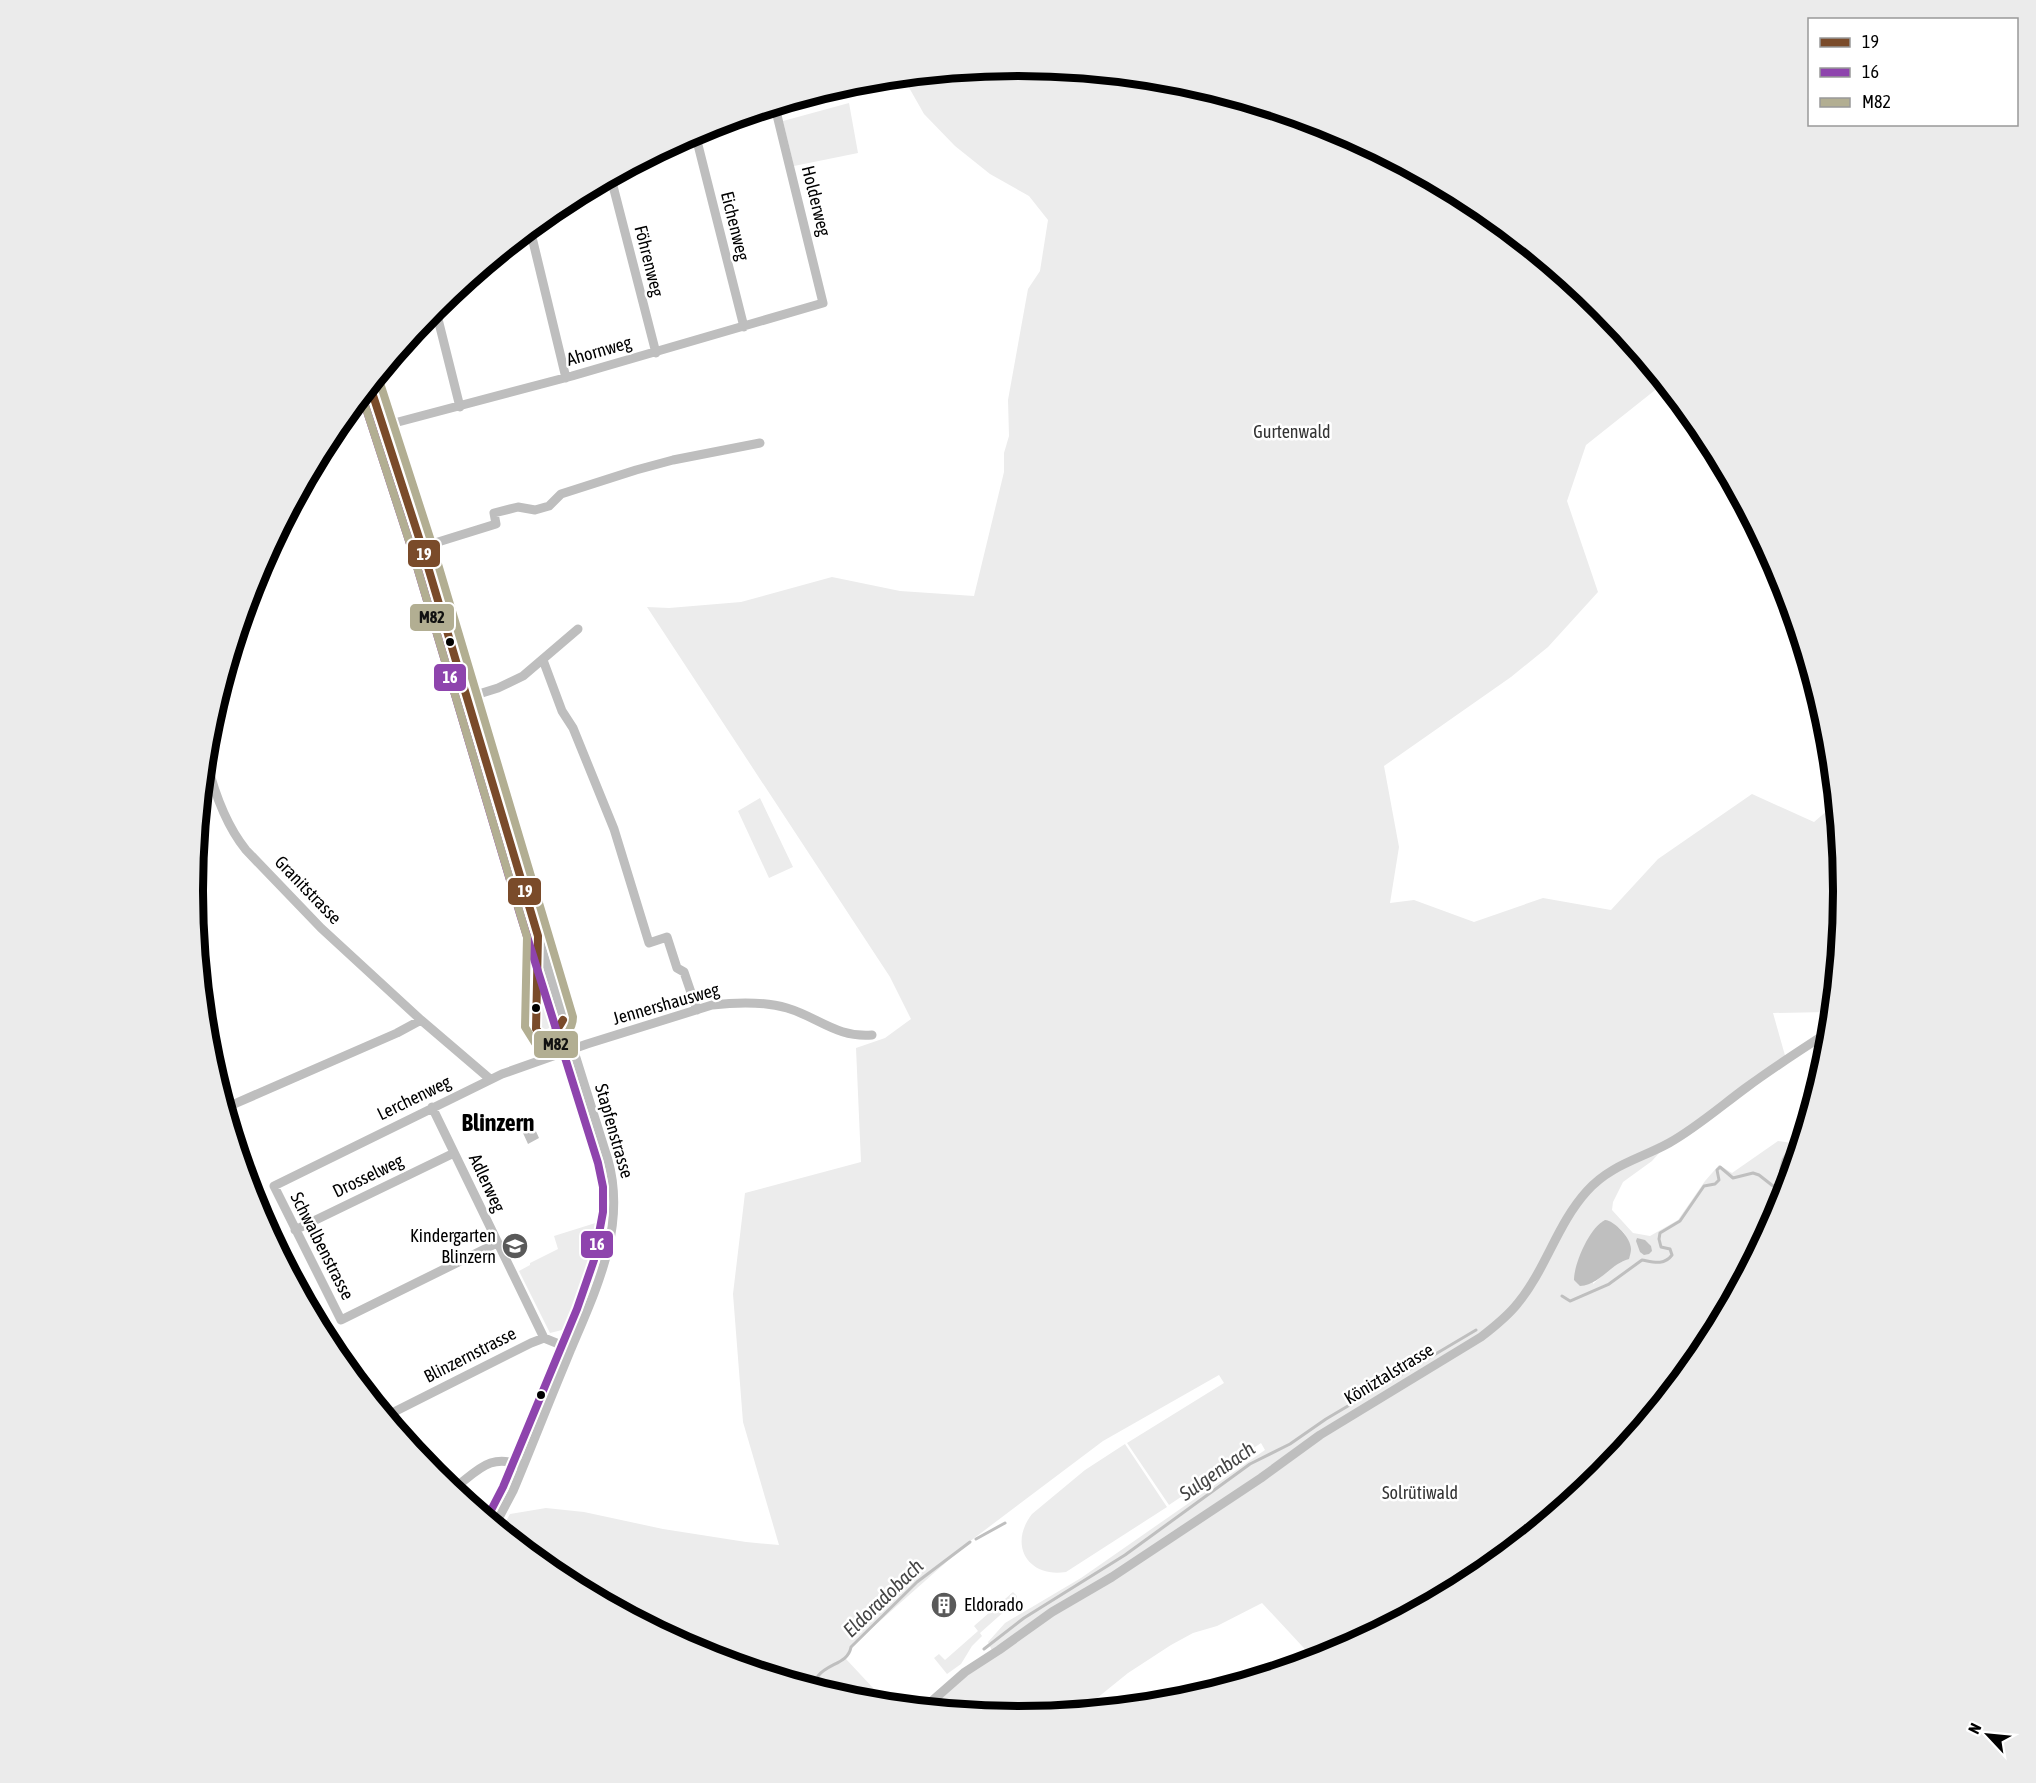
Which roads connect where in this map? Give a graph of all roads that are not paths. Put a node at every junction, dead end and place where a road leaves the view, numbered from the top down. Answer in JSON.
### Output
{"nodes":[{"id":1,"x":777,"y":114,"type":"edge"},
{"id":2,"x":697,"y":143,"type":"edge"},
{"id":3,"x":613,"y":185,"type":"edge"},
{"id":4,"x":532,"y":238,"type":"edge"},
{"id":5,"x":823,"y":303,"type":"joint"},
{"id":6,"x":438,"y":319,"type":"edge"},
{"id":7,"x":744,"y":327,"type":"junction"},
{"id":8,"x":656,"y":353,"type":"junction"},
{"id":9,"x":566,"y":378,"type":"junction"},
{"id":10,"x":372,"y":393,"type":"edge"},
{"id":11,"x":460,"y":407,"type":"junction"},
{"id":12,"x":383,"y":426,"type":"junction"},
{"id":13,"x":760,"y":443,"type":"dead end"},
{"id":14,"x":422,"y":547,"type":"junction"},
{"id":15,"x":578,"y":629,"type":"dead end"},
{"id":16,"x":543,"y":660,"type":"junction"},
{"id":17,"x":466,"y":698,"type":"junction"},
{"id":18,"x":212,"y":776,"type":"edge"},
{"id":19,"x":697,"y":1010,"type":"junction"},
{"id":20,"x":421,"y":1020,"type":"junction"},
{"id":21,"x":872,"y":1035,"type":"dead end"},
{"id":22,"x":1819,"y":1038,"type":"edge"},
{"id":23,"x":572,"y":1048,"type":"junction"},
{"id":24,"x":490,"y":1079,"type":"junction"},
{"id":25,"x":232,"y":1105,"type":"edge"},
{"id":26,"x":432,"y":1107,"type":"junction"},
{"id":27,"x":454,"y":1153,"type":"junction"},
{"id":28,"x":274,"y":1186,"type":"joint"},
{"id":29,"x":295,"y":1230,"type":"junction"},
{"id":30,"x":497,"y":1243,"type":"junction"},
{"id":31,"x":544,"y":1338,"type":"junction"},
{"id":32,"x":571,"y":1349,"type":"junction"},
{"id":33,"x":392,"y":1413,"type":"edge"},
{"id":34,"x":523,"y":1466,"type":"junction"},
{"id":35,"x":459,"y":1484,"type":"edge"},
{"id":36,"x":498,"y":1518,"type":"edge"},
{"id":37,"x":931,"y":1702,"type":"edge"}],
"edges":[{"from":1,"to":5,"type":"street","name":"Holderweg"},
{"from":2,"to":7,"type":"street","name":"Eichenweg"},
{"from":3,"to":8,"type":"street","name":"Föhrenweg"},
{"from":4,"to":9,"type":"street"},
{"from":5,"to":7,"type":"street","name":"Ahornweg"},
{"from":6,"to":11,"type":"street"},
{"from":7,"to":8,"type":"street","name":"Ahornweg"},
{"from":8,"to":9,"type":"street","name":"Ahornweg"},
{"from":9,"to":11,"type":"street","name":"Ahornweg"},
{"from":10,"to":12,"type":"street","name":"Stapfenstrasse"},
{"from":11,"to":12,"type":"street","name":"Ahornweg"},
{"from":12,"to":14,"type":"street","name":"Stapfenstrasse"},
{"from":13,"to":14,"type":"street"},
{"from":14,"to":17,"type":"street","name":"Stapfenstrasse"},
{"from":15,"to":16,"type":"street"},
{"from":16,"to":17,"type":"street"},
{"from":16,"to":19,"type":"street"},
{"from":17,"to":23,"type":"street","name":"Stapfenstrasse"},
{"from":18,"to":20,"type":"street","name":"Granitstrasse"},
{"from":19,"to":21,"type":"street","name":"Jennershausweg"},
{"from":19,"to":23,"type":"street","name":"Jennershausweg"},
{"from":20,"to":24,"type":"street","name":"Granitstrasse"},
{"from":20,"to":25,"type":"street"},
{"from":22,"to":37,"type":"street","name":"Köniztalstrasse"},
{"from":23,"to":24,"type":"street","name":"Lerchenweg"},
{"from":23,"to":32,"type":"street","name":"Stapfenstrasse"},
{"from":24,"to":26,"type":"street","name":"Lerchenweg"},
{"from":26,"to":27,"type":"street","name":"Adlerweg"},
{"from":26,"to":28,"type":"street","name":"Lerchenweg"},
{"from":27,"to":29,"type":"street","name":"Drosselweg"},
{"from":27,"to":30,"type":"street","name":"Adlerweg"},
{"from":28,"to":29,"type":"street","name":"Schwalbenstrasse"},
{"from":29,"to":30,"type":"street","name":"Schwalbenstrasse"},
{"from":30,"to":31,"type":"street","name":"Adlerweg"},
{"from":31,"to":32,"type":"street","name":"Blinzernstrasse"},
{"from":31,"to":33,"type":"street","name":"Blinzernstrasse"},
{"from":32,"to":34,"type":"street","name":"Stapfenstrasse"},
{"from":34,"to":35,"type":"street"},
{"from":34,"to":36,"type":"street","name":"Stapfenstrasse"}]}
